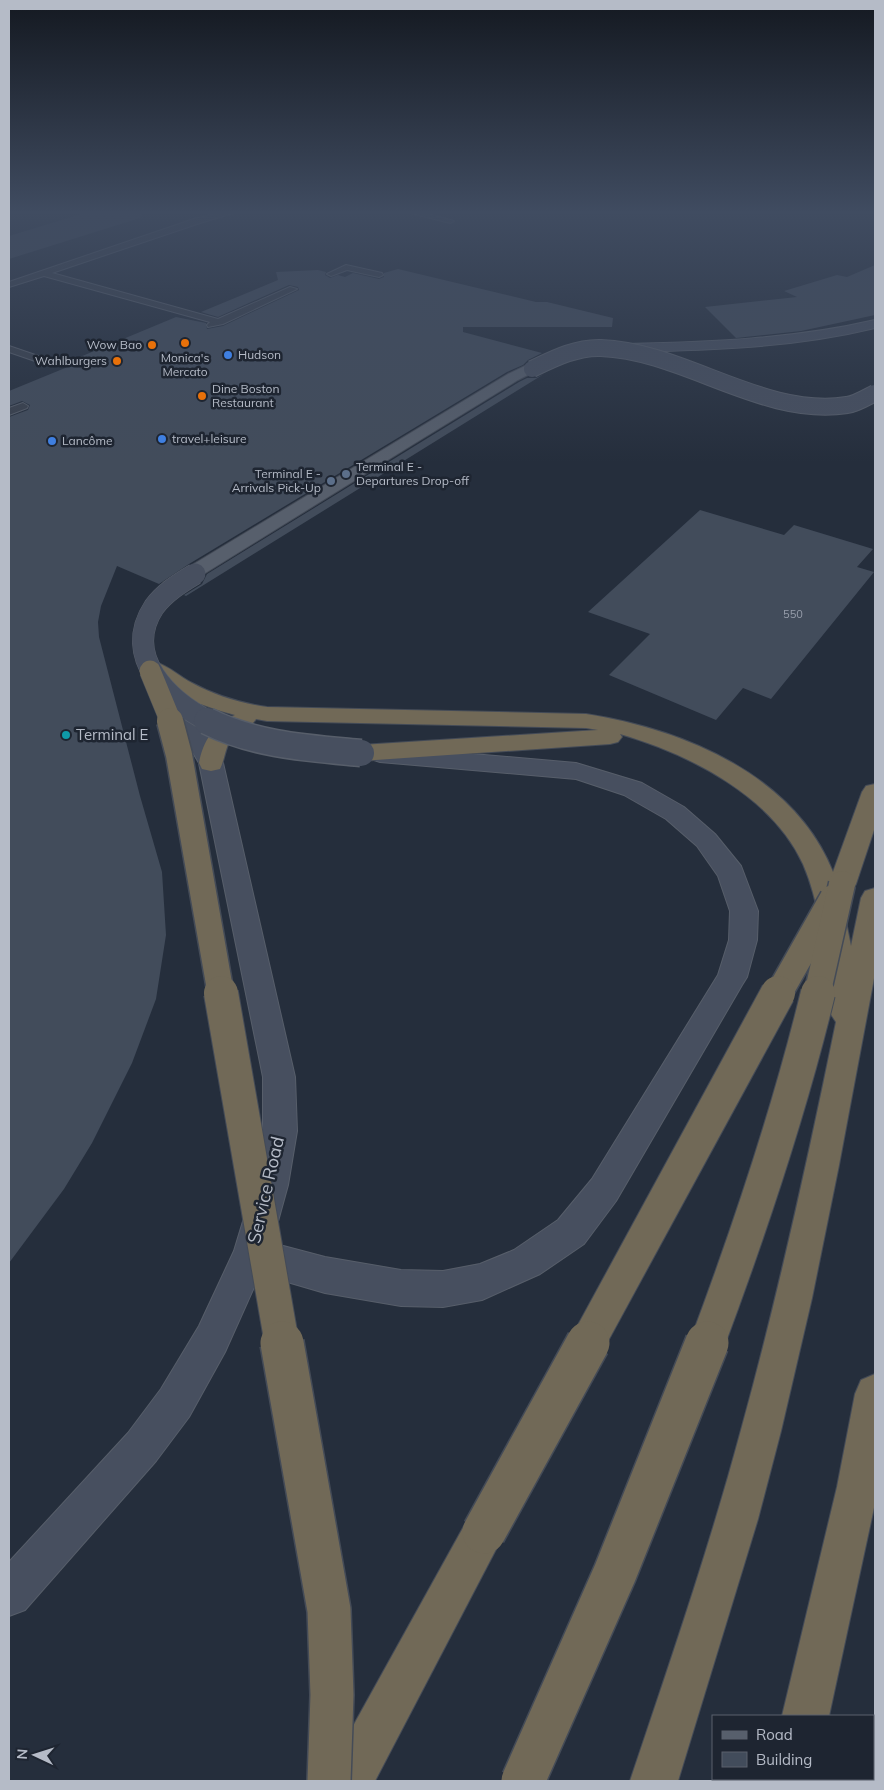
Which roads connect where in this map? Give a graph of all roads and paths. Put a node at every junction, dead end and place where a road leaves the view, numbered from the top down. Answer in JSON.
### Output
{"nodes":[{"id":1,"x":118,"y":295,"type":"edge"},
{"id":2,"x":281,"y":295,"type":"edge"},
{"id":3,"x":875,"y":324,"type":"edge"},
{"id":4,"x":626,"y":348,"type":"junction"},
{"id":5,"x":9,"y":349,"type":"edge"},
{"id":6,"x":41,"y":360,"type":"dead end"},
{"id":7,"x":875,"y":392,"type":"edge"},
{"id":8,"x":23,"y":406,"type":"dead end"},
{"id":9,"x":9,"y":412,"type":"edge"},
{"id":10,"x":153,"y":670,"type":"junction"},
{"id":11,"x":268,"y":714,"type":"junction"},
{"id":12,"x":654,"y":737,"type":"junction"},
{"id":13,"x":361,"y":753,"type":"junction"},
{"id":14,"x":211,"y":763,"type":"junction"},
{"id":15,"x":875,"y":792,"type":"edge"},
{"id":16,"x":859,"y":891,"type":"edge"},
{"id":17,"x":848,"y":1036,"type":"junction"},
{"id":18,"x":251,"y":1254,"type":"junction"},
{"id":19,"x":875,"y":1394,"type":"edge"},
{"id":20,"x":9,"y":1594,"type":"edge"},
{"id":21,"x":804,"y":1715,"type":"edge"},
{"id":22,"x":329,"y":1781,"type":"edge"},
{"id":23,"x":348,"y":1781,"type":"edge"},
{"id":24,"x":523,"y":1781,"type":"edge"},
{"id":25,"x":654,"y":1781,"type":"edge"}],
"edges":[{"from":1,"to":2,"type":"lane"},
{"from":3,"to":4,"type":"main road"},
{"from":4,"to":7,"type":"main road"},
{"from":4,"to":10,"type":"main road"},
{"from":5,"to":6,"type":"lane"},
{"from":7,"to":10,"type":"main road","bridge":true},
{"from":8,"to":9,"type":"lane"},
{"from":10,"to":11,"type":"highway"},
{"from":10,"to":13,"type":"main road","bridge":true},
{"from":10,"to":14,"type":"main road","name":"Service Road"},
{"from":10,"to":22,"type":"highway","bridge":true},
{"from":11,"to":12,"type":"highway"},
{"from":11,"to":14,"type":"highway"},
{"from":12,"to":13,"type":"highway"},
{"from":12,"to":17,"type":"highway"},
{"from":13,"to":18,"type":"main road"},
{"from":14,"to":18,"type":"main road","name":"Service Road"},
{"from":15,"to":16,"type":"highway"},
{"from":16,"to":17,"type":"highway"},
{"from":16,"to":23,"type":"highway","bridge":true},
{"from":16,"to":24,"type":"highway","bridge":true},
{"from":17,"to":25,"type":"highway"},
{"from":18,"to":20,"type":"main road","name":"Service Road"},
{"from":19,"to":21,"type":"highway"}]}
